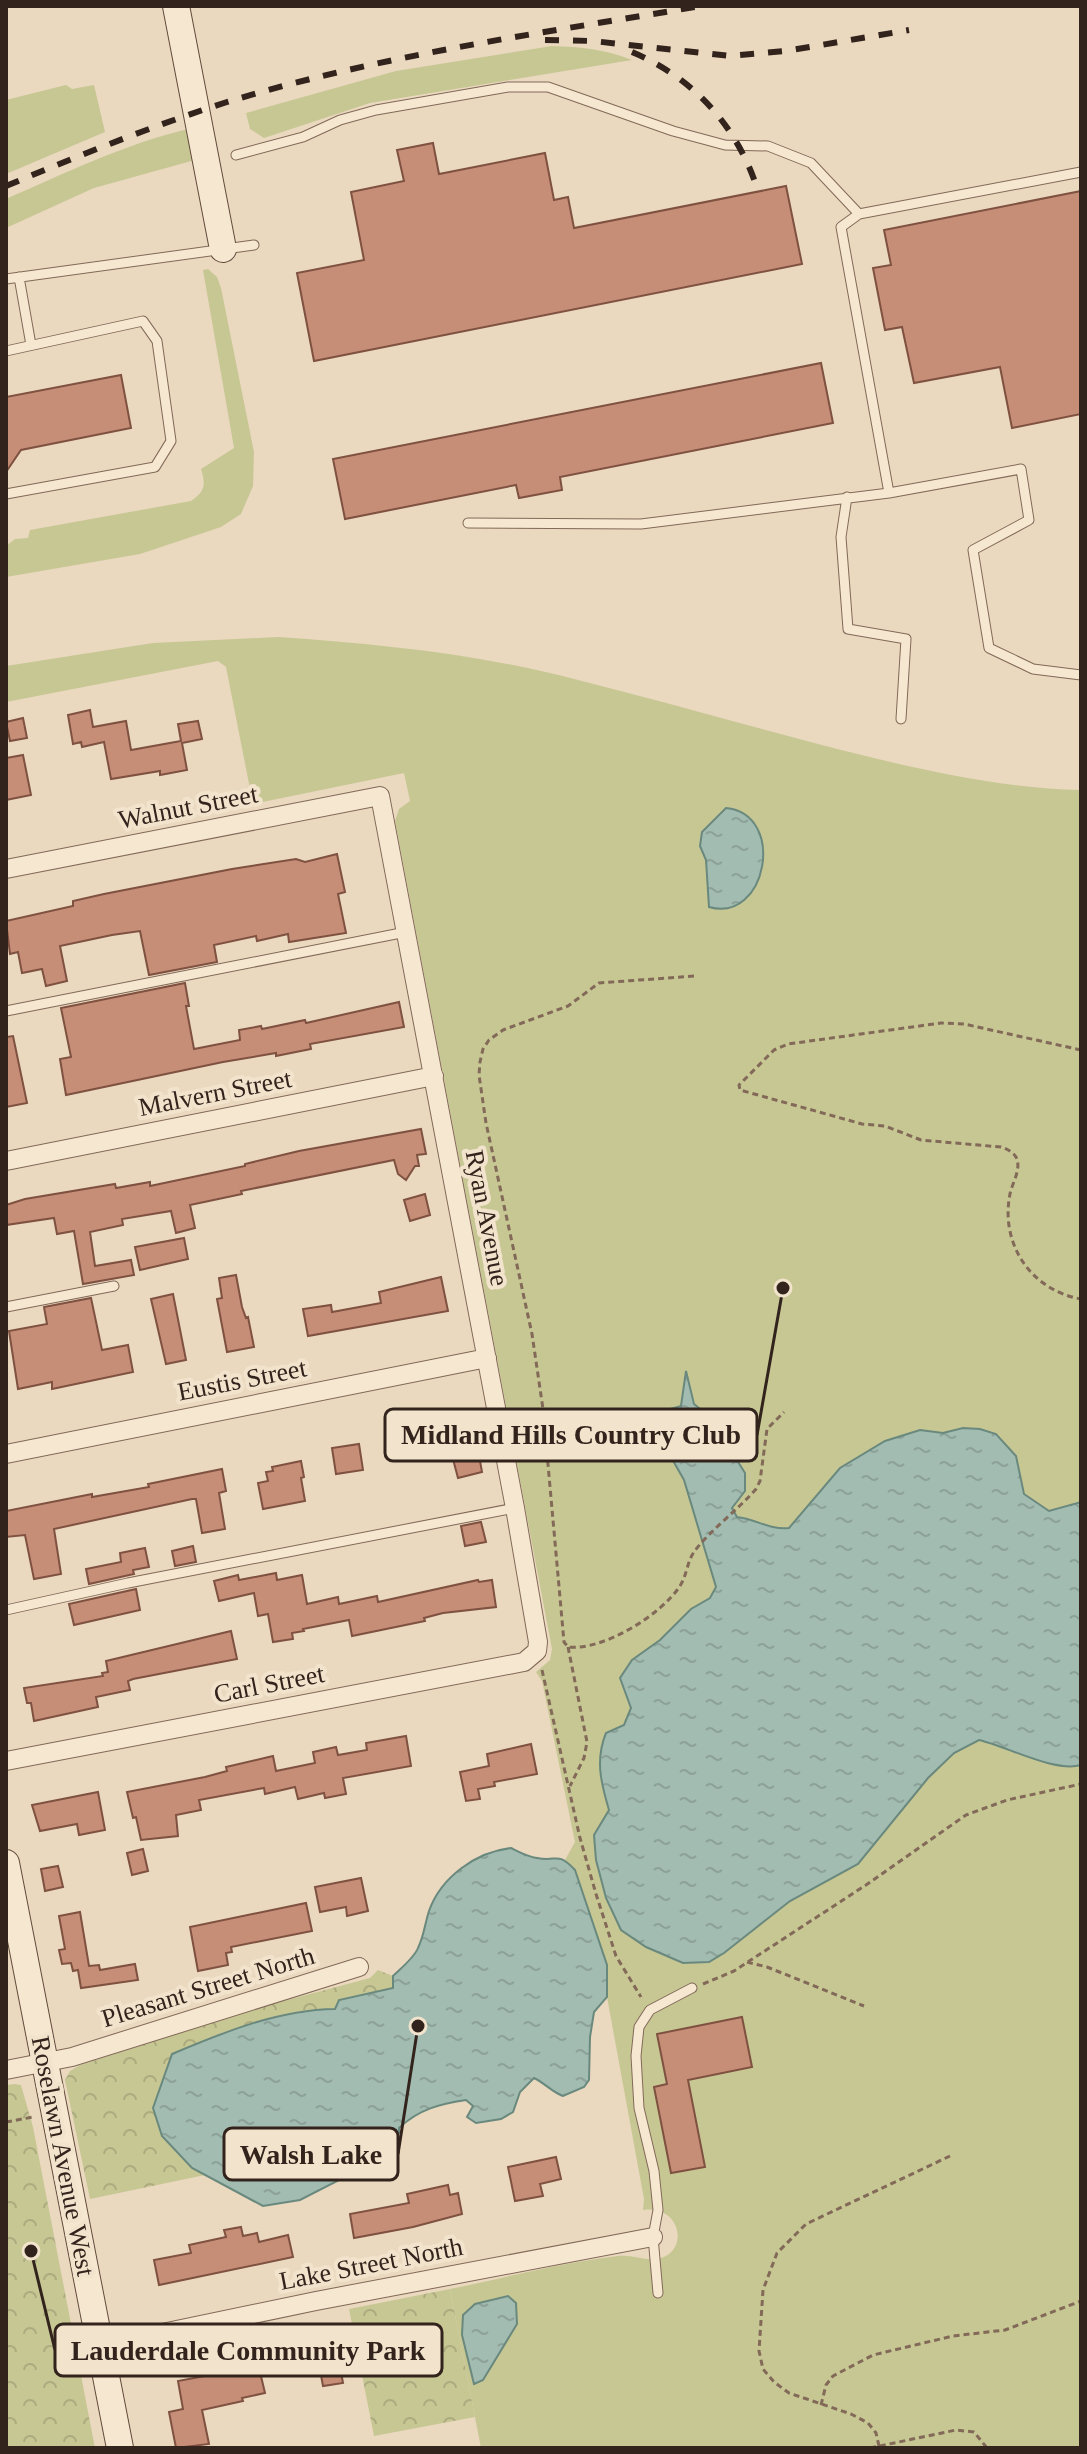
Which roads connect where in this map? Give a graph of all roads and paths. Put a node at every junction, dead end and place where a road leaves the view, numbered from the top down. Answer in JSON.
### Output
{"nodes":[{"id":1,"x":176,"y":6,"type":"edge"},
{"id":2,"x":236,"y":155,"type":"dead end"},
{"id":3,"x":1081,"y":172,"type":"edge"},
{"id":4,"x":859,"y":214,"type":"junction"},
{"id":5,"x":222,"y":240,"type":"junction"},
{"id":6,"x":254,"y":245,"type":"dead end"},
{"id":7,"x":19,"y":277,"type":"junction"},
{"id":8,"x":6,"y":279,"type":"edge"},
{"id":9,"x":31,"y":345,"type":"junction"},
{"id":10,"x":6,"y":351,"type":"edge"},
{"id":11,"x":889,"y":493,"type":"junction"},
{"id":12,"x":6,"y":494,"type":"edge"},
{"id":13,"x":847,"y":497,"type":"junction"},
{"id":14,"x":468,"y":523,"type":"dead end"},
{"id":15,"x":1081,"y":675,"type":"edge"},
{"id":16,"x":901,"y":719,"type":"dead end"},
{"id":17,"x":380,"y":796,"type":"joint"},
{"id":18,"x":6,"y":869,"type":"edge"},
{"id":19,"x":406,"y":932,"type":"junction"},
{"id":20,"x":694,"y":976,"type":"dead end"},
{"id":21,"x":6,"y":1011,"type":"edge"},
{"id":22,"x":1081,"y":1050,"type":"edge"},
{"id":23,"x":434,"y":1076,"type":"junction"},
{"id":24,"x":6,"y":1161,"type":"edge"},
{"id":25,"x":114,"y":1286,"type":"dead end"},
{"id":26,"x":1081,"y":1299,"type":"edge"},
{"id":27,"x":6,"y":1307,"type":"edge"},
{"id":28,"x":487,"y":1358,"type":"junction"},
{"id":29,"x":784,"y":1412,"type":"dead end"},
{"id":30,"x":6,"y":1454,"type":"edge"},
{"id":31,"x":515,"y":1508,"type":"junction"},
{"id":32,"x":6,"y":1610,"type":"edge"},
{"id":33,"x":568,"y":1647,"type":"junction"},
{"id":34,"x":534,"y":1654,"type":"junction"},
{"id":35,"x":6,"y":1761,"type":"edge"},
{"id":36,"x":1081,"y":1784,"type":"edge"},
{"id":37,"x":569,"y":1788,"type":"junction"},
{"id":38,"x":6,"y":1863,"type":"edge"},
{"id":39,"x":747,"y":1962,"type":"junction"},
{"id":40,"x":359,"y":1967,"type":"dead end"},
{"id":41,"x":692,"y":1988,"type":"joint"},
{"id":42,"x":864,"y":2006,"type":"dead end"},
{"id":43,"x":650,"y":2010,"type":"junction"},
{"id":44,"x":45,"y":2062,"type":"junction"},
{"id":45,"x":6,"y":2070,"type":"edge"},
{"id":46,"x":33,"y":2117,"type":"dead end"},
{"id":47,"x":6,"y":2122,"type":"edge"},
{"id":48,"x":950,"y":2156,"type":"dead end"},
{"id":49,"x":653,"y":2237,"type":"junction"},
{"id":50,"x":658,"y":2293,"type":"dead end"},
{"id":51,"x":1081,"y":2301,"type":"edge"},
{"id":52,"x":100,"y":2346,"type":"junction"},
{"id":53,"x":821,"y":2405,"type":"junction"},
{"id":54,"x":879,"y":2446,"type":"junction"},
{"id":55,"x":120,"y":2448,"type":"edge"},
{"id":56,"x":870,"y":2448,"type":"edge"},
{"id":57,"x":987,"y":2448,"type":"edge"}],
"edges":[{"from":1,"to":5,"type":"street"},
{"from":2,"to":4,"type":"lane"},
{"from":3,"to":4,"type":"lane"},
{"from":4,"to":11,"type":"lane"},
{"from":5,"to":6,"type":"lane"},
{"from":5,"to":7,"type":"lane"},
{"from":7,"to":8,"type":"lane"},
{"from":7,"to":9,"type":"lane"},
{"from":9,"to":10,"type":"lane"},
{"from":9,"to":12,"type":"lane"},
{"from":11,"to":13,"type":"lane"},
{"from":11,"to":15,"type":"lane"},
{"from":13,"to":14,"type":"lane"},
{"from":13,"to":16,"type":"lane"},
{"from":17,"to":18,"type":"street","name":"Walnut Street"},
{"from":17,"to":19,"type":"street","name":"Ryan Avenue"},
{"from":19,"to":21,"type":"lane"},
{"from":19,"to":23,"type":"street","name":"Ryan Avenue"},
{"from":20,"to":33,"type":"path"},
{"from":22,"to":26,"type":"path"},
{"from":23,"to":24,"type":"street","name":"Malvern Street"},
{"from":23,"to":28,"type":"street","name":"Ryan Avenue"},
{"from":25,"to":27,"type":"lane"},
{"from":28,"to":30,"type":"street","name":"Eustis Street"},
{"from":28,"to":31,"type":"street","name":"Ryan Avenue"},
{"from":29,"to":33,"type":"path"},
{"from":31,"to":32,"type":"lane"},
{"from":31,"to":34,"type":"street","name":"Ryan Avenue"},
{"from":33,"to":37,"type":"path"},
{"from":34,"to":35,"type":"street","name":"Carl Street"},
{"from":34,"to":37,"type":"path"},
{"from":36,"to":39,"type":"path"},
{"from":37,"to":43,"type":"path"},
{"from":38,"to":44,"type":"street","name":"Roselawn Avenue West"},
{"from":39,"to":41,"type":"path"},
{"from":39,"to":42,"type":"path"},
{"from":40,"to":44,"type":"street","name":"Pleasant Street North"},
{"from":41,"to":43,"type":"lane"},
{"from":43,"to":49,"type":"lane"},
{"from":44,"to":45,"type":"street","name":"Pleasant Street North"},
{"from":44,"to":52,"type":"street","name":"Roselawn Avenue West"},
{"from":46,"to":47,"type":"path"},
{"from":48,"to":53,"type":"path"},
{"from":49,"to":50,"type":"lane"},
{"from":49,"to":52,"type":"street","name":"Lake Street North"},
{"from":51,"to":53,"type":"path"},
{"from":52,"to":55,"type":"street","name":"Roselawn Avenue West"},
{"from":53,"to":54,"type":"path"},
{"from":54,"to":56,"type":"path"},
{"from":54,"to":57,"type":"path"}]}
